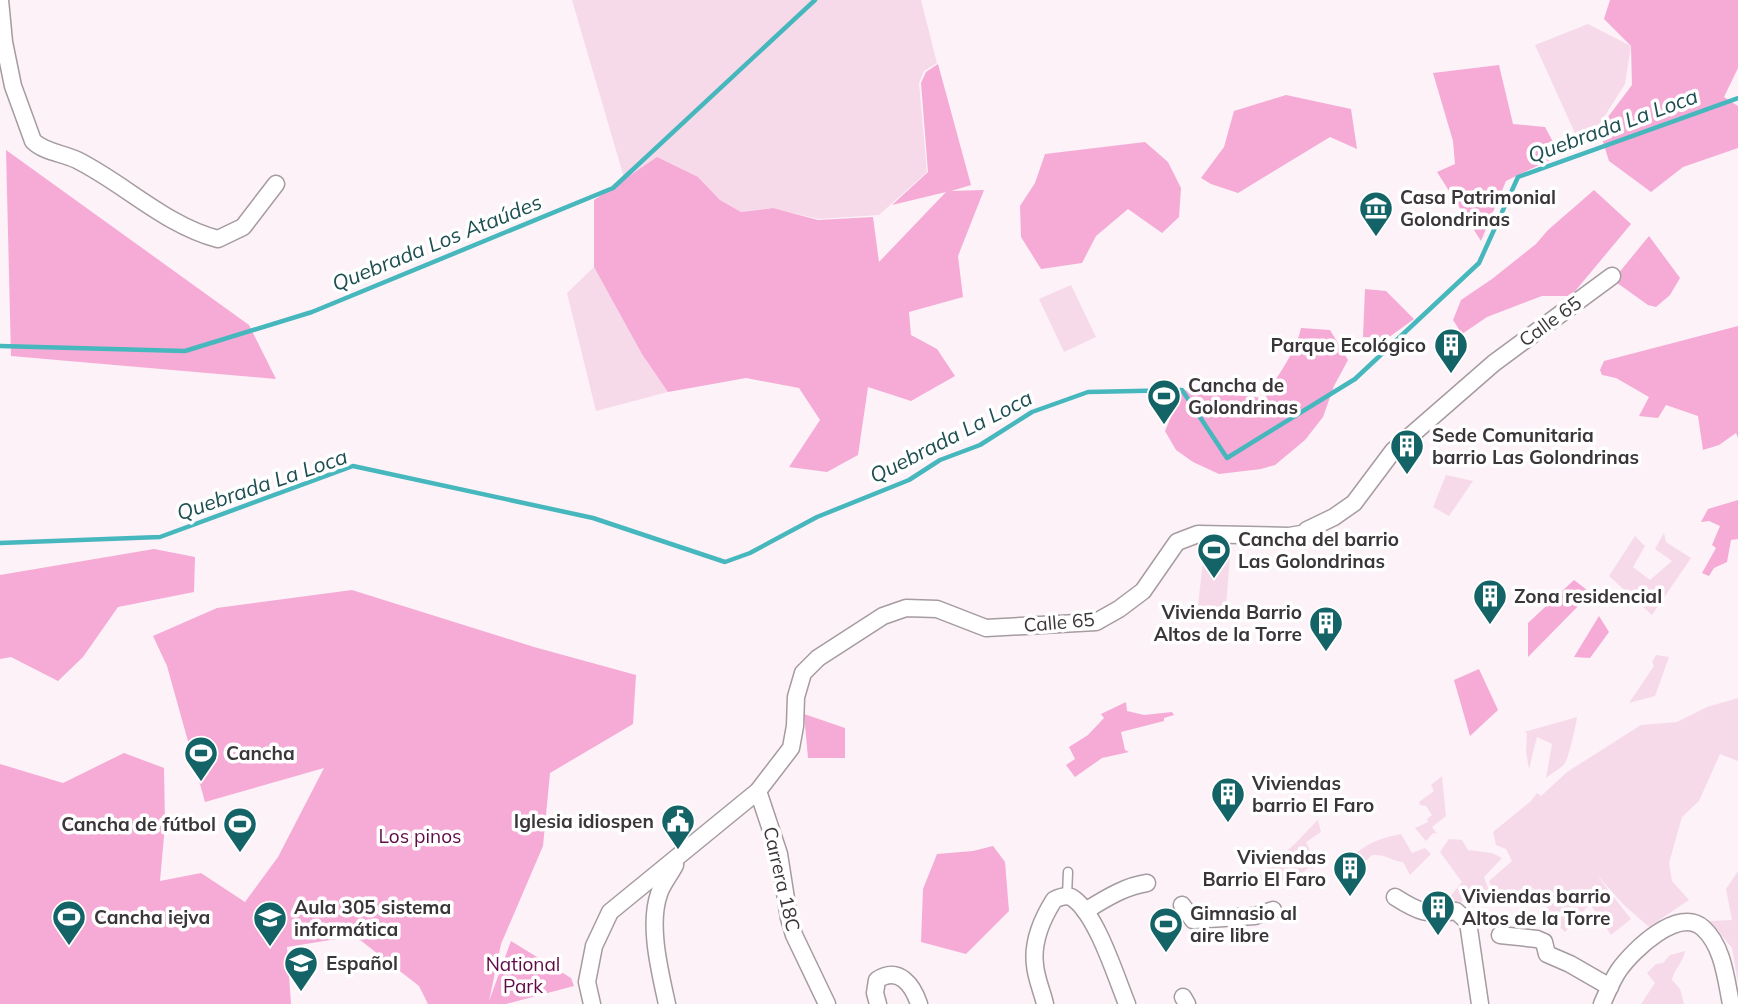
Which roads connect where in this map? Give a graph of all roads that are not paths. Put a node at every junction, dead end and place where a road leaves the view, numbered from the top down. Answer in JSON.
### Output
{"nodes":[{"id":1,"x":1,"y":0,"type":"edge"},
{"id":2,"x":276,"y":184,"type":"dead end"},
{"id":3,"x":1612,"y":276,"type":"dead end"},
{"id":4,"x":758,"y":791,"type":"junction"},
{"id":5,"x":678,"y":857,"type":"junction"},
{"id":6,"x":1069,"y":872,"type":"dead end"},
{"id":7,"x":1147,"y":883,"type":"dead end"},
{"id":8,"x":1067,"y":896,"type":"junction"},
{"id":9,"x":1395,"y":897,"type":"dead end"},
{"id":10,"x":1182,"y":905,"type":"dead end"},
{"id":11,"x":1273,"y":910,"type":"dead end"},
{"id":12,"x":1086,"y":911,"type":"junction"},
{"id":13,"x":1500,"y":935,"type":"dead end"},
{"id":14,"x":1610,"y":986,"type":"junction"},
{"id":15,"x":592,"y":1004,"type":"edge"},
{"id":16,"x":667,"y":1004,"type":"edge"},
{"id":17,"x":827,"y":1004,"type":"edge"},
{"id":18,"x":878,"y":1004,"type":"edge"},
{"id":19,"x":919,"y":1004,"type":"edge"},
{"id":20,"x":1045,"y":1004,"type":"edge"},
{"id":21,"x":1127,"y":1004,"type":"edge"},
{"id":22,"x":1480,"y":1004,"type":"edge"},
{"id":23,"x":1602,"y":1004,"type":"edge"},
{"id":24,"x":1731,"y":1004,"type":"edge"}],
"edges":[{"from":1,"to":2,"type":"street"},
{"from":3,"to":4,"type":"street","name":"Calle 65"},
{"from":4,"to":5,"type":"street","name":"Calle 65"},
{"from":4,"to":17,"type":"street","name":"Carrera 18C"},
{"from":5,"to":15,"type":"street","name":"Calle 65"},
{"from":5,"to":16,"type":"street"},
{"from":6,"to":8,"type":"lane"},
{"from":7,"to":12,"type":"street"},
{"from":8,"to":12,"type":"street"},
{"from":8,"to":20,"type":"street"},
{"from":9,"to":22,"type":"street"},
{"from":10,"to":11,"type":"street"},
{"from":12,"to":21,"type":"street"},
{"from":13,"to":14,"type":"street"},
{"from":14,"to":23,"type":"street"},
{"from":14,"to":24,"type":"street"},
{"from":18,"to":19,"type":"street"}]}
